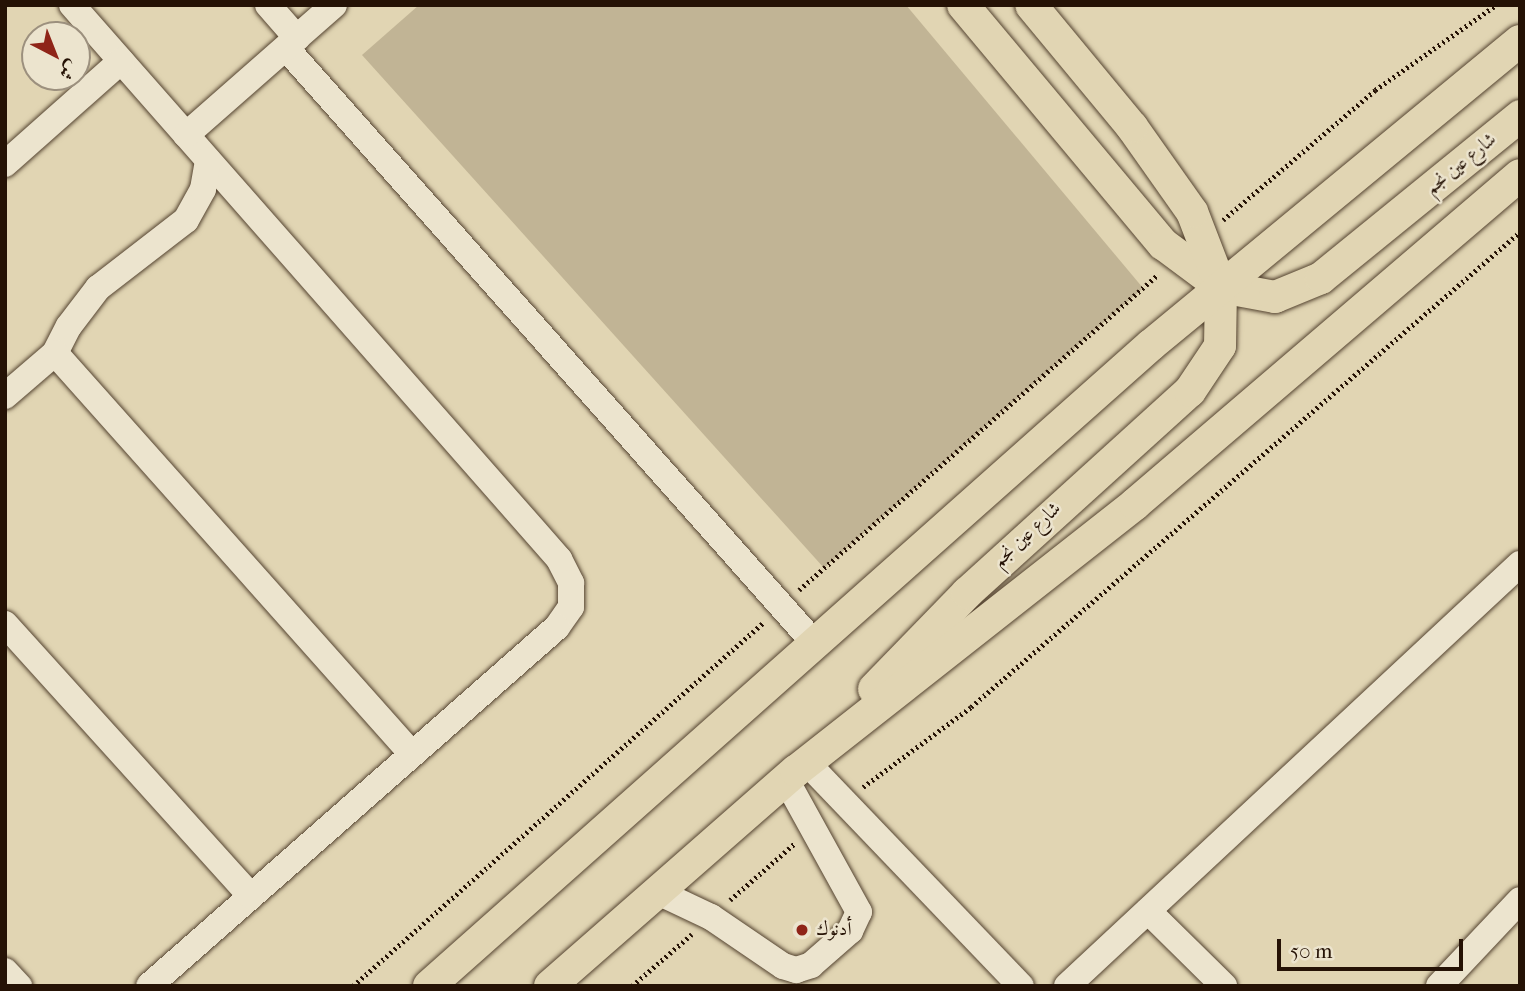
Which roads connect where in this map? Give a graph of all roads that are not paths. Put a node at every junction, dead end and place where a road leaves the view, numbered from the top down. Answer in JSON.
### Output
{"nodes":[{"id":1,"x":72,"y":5,"type":"edge"},
{"id":2,"x":268,"y":5,"type":"edge"},
{"id":3,"x":334,"y":5,"type":"edge"},
{"id":4,"x":963,"y":5,"type":"edge"},
{"id":5,"x":1031,"y":5,"type":"edge"},
{"id":6,"x":1520,"y":41,"type":"edge"},
{"id":7,"x":291,"y":43,"type":"junction"},
{"id":8,"x":121,"y":61,"type":"junction"},
{"id":9,"x":1520,"y":117,"type":"edge"},
{"id":10,"x":186,"y":135,"type":"junction"},
{"id":11,"x":208,"y":160,"type":"junction"},
{"id":12,"x":5,"y":164,"type":"edge"},
{"id":13,"x":1520,"y":175,"type":"edge"},
{"id":14,"x":1191,"y":247,"type":"junction"},
{"id":15,"x":1221,"y":287,"type":"junction"},
{"id":16,"x":55,"y":353,"type":"junction"},
{"id":17,"x":5,"y":396,"type":"edge"},
{"id":18,"x":1520,"y":564,"type":"edge"},
{"id":19,"x":5,"y":624,"type":"edge"},
{"id":20,"x":816,"y":645,"type":"junction"},
{"id":21,"x":412,"y":754,"type":"junction"},
{"id":22,"x":796,"y":771,"type":"junction"},
{"id":23,"x":658,"y":892,"type":"junction"},
{"id":24,"x":251,"y":896,"type":"junction"},
{"id":25,"x":1517,"y":910,"type":"edge"},
{"id":26,"x":1148,"y":911,"type":"junction"},
{"id":27,"x":5,"y":971,"type":"edge"},
{"id":28,"x":19,"y":986,"type":"edge"},
{"id":29,"x":149,"y":986,"type":"edge"},
{"id":30,"x":429,"y":986,"type":"edge"},
{"id":31,"x":550,"y":986,"type":"edge"},
{"id":32,"x":1021,"y":986,"type":"edge"},
{"id":33,"x":1067,"y":986,"type":"edge"},
{"id":34,"x":1224,"y":986,"type":"edge"},
{"id":35,"x":1439,"y":986,"type":"edge"}],
"edges":[{"from":1,"to":8,"type":"street"},
{"from":2,"to":7,"type":"street"},
{"from":3,"to":7,"type":"street"},
{"from":4,"to":14,"type":"main road","name":"شارع عين نجم"},
{"from":5,"to":14,"type":"main road","name":"شارع عين نجم"},
{"from":6,"to":15,"type":"main road"},
{"from":7,"to":10,"type":"street"},
{"from":7,"to":20,"type":"street"},
{"from":8,"to":10,"type":"street"},
{"from":8,"to":12,"type":"street"},
{"from":9,"to":15,"type":"main road","name":"شارع عين نجم"},
{"from":10,"to":11,"type":"street"},
{"from":11,"to":16,"type":"street"},
{"from":11,"to":21,"type":"street"},
{"from":13,"to":22,"type":"main road"},
{"from":14,"to":15,"type":"main road","name":"شارع عين نجم"},
{"from":15,"to":20,"type":"main road"},
{"from":15,"to":22,"type":"main road","name":"شارع عين نجم"},
{"from":16,"to":17,"type":"street"},
{"from":16,"to":21,"type":"street"},
{"from":18,"to":26,"type":"street"},
{"from":19,"to":24,"type":"street"},
{"from":20,"to":30,"type":"main road"},
{"from":21,"to":24,"type":"street"},
{"from":22,"to":23,"type":"main road"},
{"from":22,"to":23,"type":"street"},
{"from":22,"to":32,"type":"street"},
{"from":23,"to":31,"type":"main road"},
{"from":24,"to":29,"type":"street"},
{"from":25,"to":35,"type":"street"},
{"from":26,"to":33,"type":"street"},
{"from":26,"to":34,"type":"street"},
{"from":27,"to":28,"type":"street"}]}
